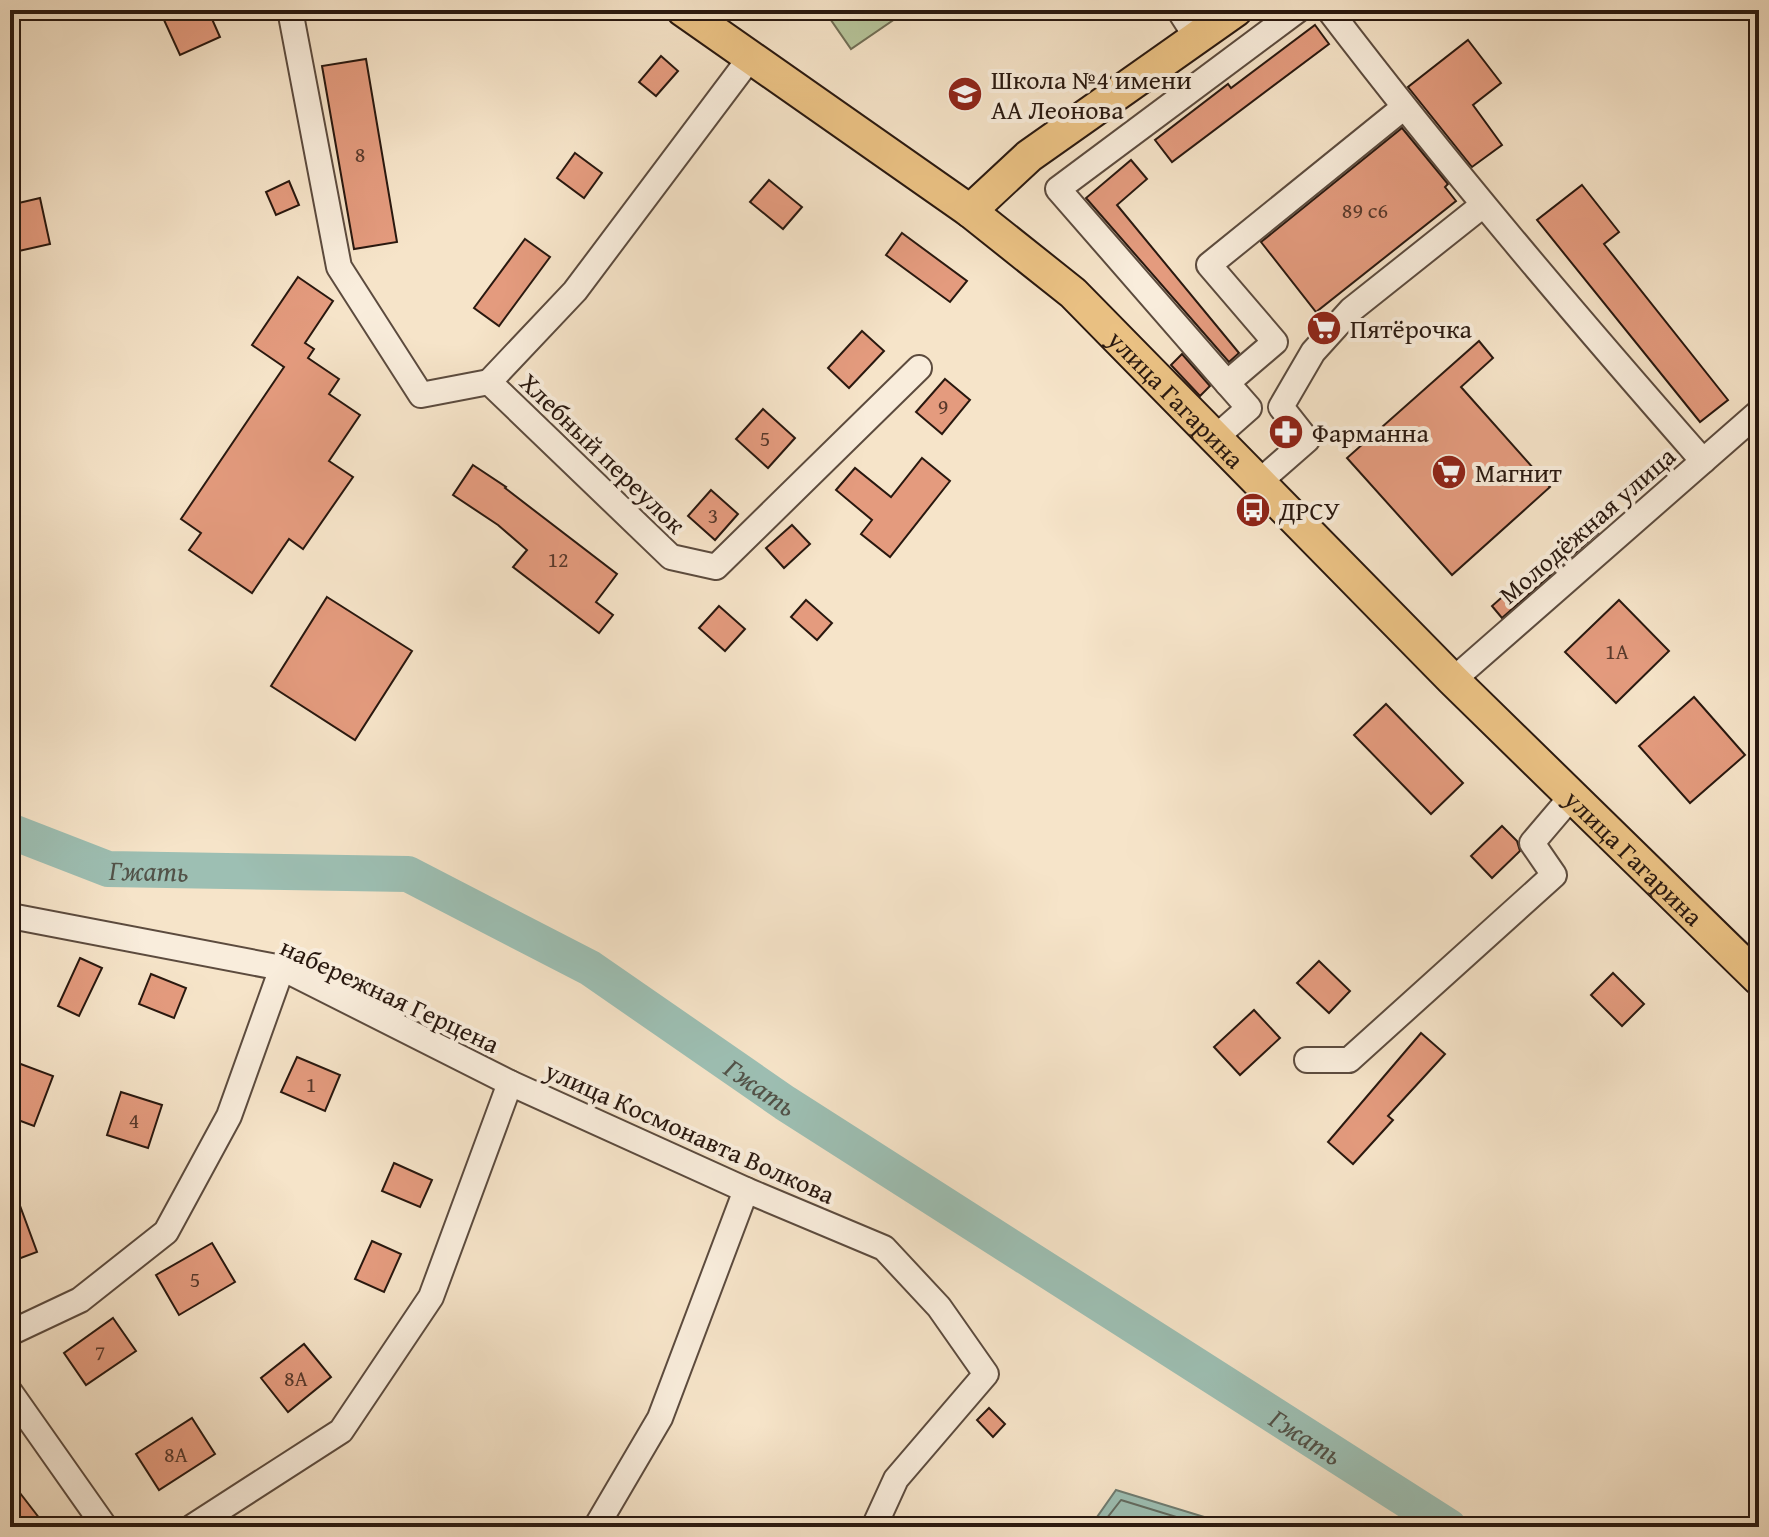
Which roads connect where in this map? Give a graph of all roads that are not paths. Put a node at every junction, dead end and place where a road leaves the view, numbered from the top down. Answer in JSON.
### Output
{"nodes":[{"id":1,"x":290,"y":10,"type":"edge"},
{"id":2,"x":683,"y":10,"type":"edge"},
{"id":3,"x":1179,"y":10,"type":"edge"},
{"id":4,"x":1236,"y":10,"type":"edge"},
{"id":5,"x":1298,"y":10,"type":"edge"},
{"id":6,"x":1329,"y":10,"type":"edge"},
{"id":7,"x":1197,"y":38,"type":"junction"},
{"id":8,"x":750,"y":58,"type":"junction"},
{"id":9,"x":1403,"y":108,"type":"junction"},
{"id":10,"x":1483,"y":205,"type":"junction"},
{"id":11,"x":970,"y":211,"type":"junction"},
{"id":12,"x":919,"y":368,"type":"dead end"},
{"id":13,"x":489,"y":382,"type":"junction"},
{"id":14,"x":1227,"y":383,"type":"junction"},
{"id":15,"x":1759,"y":412,"type":"edge"},
{"id":16,"x":1215,"y":438,"type":"junction"},
{"id":17,"x":1703,"y":461,"type":"junction"},
{"id":18,"x":1259,"y":482,"type":"junction"},
{"id":19,"x":1453,"y":680,"type":"junction"},
{"id":20,"x":1572,"y":796,"type":"junction"},
{"id":21,"x":12,"y":921,"type":"edge"},
{"id":22,"x":282,"y":968,"type":"junction"},
{"id":23,"x":1759,"y":979,"type":"edge"},
{"id":24,"x":1307,"y":1060,"type":"dead end"},
{"id":25,"x":510,"y":1083,"type":"junction"},
{"id":26,"x":746,"y":1190,"type":"junction"},
{"id":27,"x":10,"y":1333,"type":"edge"},
{"id":28,"x":10,"y":1392,"type":"edge"},
{"id":29,"x":105,"y":1527,"type":"edge"},
{"id":30,"x":192,"y":1527,"type":"edge"},
{"id":31,"x":596,"y":1527,"type":"edge"},
{"id":32,"x":874,"y":1527,"type":"edge"}],
"edges":[{"from":1,"to":13,"type":"street"},
{"from":2,"to":8,"type":"main road","name":"улица Гагарина"},
{"from":3,"to":7,"type":"street"},
{"from":4,"to":7,"type":"main road"},
{"from":5,"to":14,"type":"street"},
{"from":6,"to":9,"type":"street"},
{"from":7,"to":11,"type":"main road"},
{"from":8,"to":11,"type":"main road","name":"улица Гагарина"},
{"from":8,"to":13,"type":"street","name":"Хлебный переулок"},
{"from":9,"to":10,"type":"street"},
{"from":9,"to":14,"type":"street"},
{"from":10,"to":17,"type":"street"},
{"from":10,"to":18,"type":"street"},
{"from":11,"to":16,"type":"main road","name":"улица Гагарина"},
{"from":12,"to":13,"type":"street","name":"Хлебный переулок"},
{"from":14,"to":16,"type":"street"},
{"from":15,"to":17,"type":"street","name":"Молодёжная улица"},
{"from":16,"to":18,"type":"main road","name":"улица Гагарина"},
{"from":17,"to":19,"type":"street","name":"Молодёжная улица"},
{"from":18,"to":19,"type":"main road","name":"улица Гагарина"},
{"from":19,"to":20,"type":"main road","name":"улица Гагарина"},
{"from":20,"to":23,"type":"main road","name":"улица Гагарина"},
{"from":20,"to":24,"type":"street"},
{"from":21,"to":22,"type":"street","name":"набережная Герцена"},
{"from":22,"to":25,"type":"street","name":"набережная Герцена"},
{"from":22,"to":27,"type":"street"},
{"from":25,"to":26,"type":"street","name":"улица Космонавта Волкова"},
{"from":25,"to":30,"type":"street","name":"улица Космонавта Волкова"},
{"from":26,"to":31,"type":"street"},
{"from":26,"to":32,"type":"street","name":"улица Космонавта Волкова"},
{"from":28,"to":29,"type":"street"}]}
